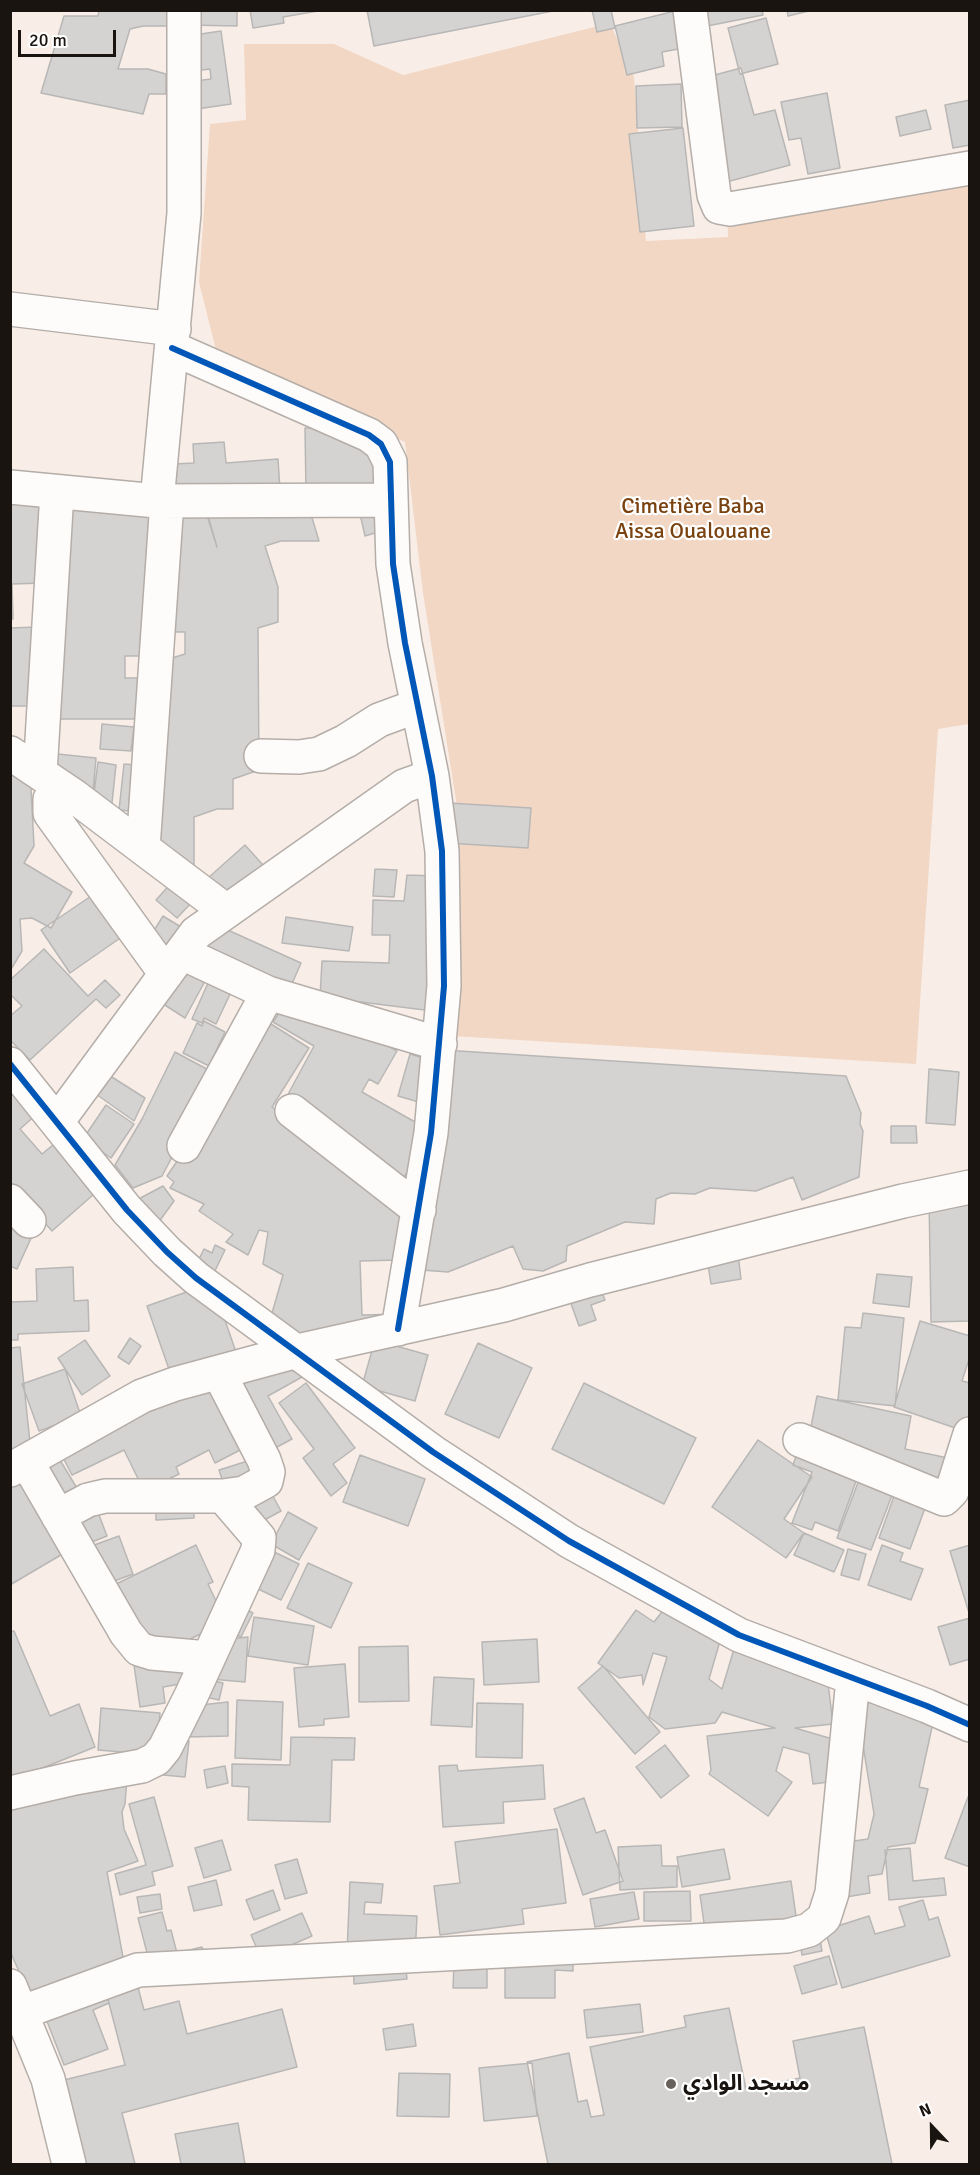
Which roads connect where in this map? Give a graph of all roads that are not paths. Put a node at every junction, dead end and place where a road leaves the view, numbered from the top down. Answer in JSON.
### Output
{"nodes":[{"id":1,"x":184,"y":10,"type":"edge"},
{"id":2,"x":690,"y":10,"type":"edge"},
{"id":3,"x":969,"y":168,"type":"edge"},
{"id":4,"x":10,"y":309,"type":"edge"},
{"id":5,"x":173,"y":339,"type":"junction"},
{"id":6,"x":10,"y":487,"type":"edge"},
{"id":7,"x":57,"y":492,"type":"junction"},
{"id":8,"x":390,"y":500,"type":"junction"},
{"id":9,"x":162,"y":501,"type":"junction"},
{"id":10,"x":417,"y":705,"type":"junction"},
{"id":11,"x":10,"y":753,"type":"edge"},
{"id":12,"x":261,"y":756,"type":"dead end"},
{"id":13,"x":432,"y":776,"type":"junction"},
{"id":14,"x":50,"y":780,"type":"junction"},
{"id":15,"x":142,"y":848,"type":"junction"},
{"id":16,"x":225,"y":910,"type":"junction"},
{"id":17,"x":174,"y":963,"type":"junction"},
{"id":18,"x":268,"y":993,"type":"junction"},
{"id":19,"x":440,"y":1044,"type":"junction"},
{"id":20,"x":10,"y":1064,"type":"edge"},
{"id":21,"x":292,"y":1111,"type":"dead end"},
{"id":22,"x":57,"y":1122,"type":"junction"},
{"id":23,"x":184,"y":1146,"type":"dead end"},
{"id":24,"x":969,"y":1188,"type":"edge"},
{"id":25,"x":419,"y":1210,"type":"junction"},
{"id":26,"x":398,"y":1329,"type":"junction"},
{"id":27,"x":297,"y":1351,"type":"junction"},
{"id":28,"x":219,"y":1373,"type":"junction"},
{"id":29,"x":969,"y":1434,"type":"edge"},
{"id":30,"x":800,"y":1440,"type":"dead end"},
{"id":31,"x":19,"y":1466,"type":"edge"},
{"id":32,"x":223,"y":1496,"type":"junction"},
{"id":33,"x":58,"y":1516,"type":"junction"},
{"id":34,"x":208,"y":1658,"type":"junction"},
{"id":35,"x":853,"y":1679,"type":"junction"},
{"id":36,"x":969,"y":1725,"type":"edge"},
{"id":37,"x":10,"y":1793,"type":"edge"},
{"id":38,"x":16,"y":1999,"type":"edge"},
{"id":39,"x":69,"y":2164,"type":"edge"}],
"edges":[{"from":1,"to":5,"type":"street"},
{"from":2,"to":3,"type":"street"},
{"from":4,"to":5,"type":"street"},
{"from":5,"to":8,"type":"street"},
{"from":5,"to":9,"type":"street"},
{"from":6,"to":7,"type":"street"},
{"from":7,"to":9,"type":"street"},
{"from":7,"to":14,"type":"street"},
{"from":8,"to":9,"type":"street"},
{"from":8,"to":10,"type":"street"},
{"from":9,"to":15,"type":"street"},
{"from":10,"to":12,"type":"street"},
{"from":10,"to":13,"type":"street"},
{"from":11,"to":14,"type":"street"},
{"from":13,"to":16,"type":"street"},
{"from":13,"to":19,"type":"street"},
{"from":14,"to":15,"type":"street"},
{"from":14,"to":17,"type":"street"},
{"from":15,"to":16,"type":"street"},
{"from":16,"to":17,"type":"street"},
{"from":17,"to":18,"type":"street"},
{"from":17,"to":22,"type":"street"},
{"from":18,"to":19,"type":"street"},
{"from":18,"to":23,"type":"street"},
{"from":19,"to":25,"type":"street"},
{"from":20,"to":22,"type":"street"},
{"from":21,"to":25,"type":"street"},
{"from":22,"to":27,"type":"street"},
{"from":24,"to":26,"type":"street"},
{"from":25,"to":26,"type":"street"},
{"from":26,"to":27,"type":"street"},
{"from":27,"to":28,"type":"street"},
{"from":27,"to":35,"type":"street"},
{"from":28,"to":31,"type":"street"},
{"from":28,"to":32,"type":"street"},
{"from":29,"to":30,"type":"street"},
{"from":31,"to":33,"type":"street"},
{"from":32,"to":33,"type":"street"},
{"from":32,"to":34,"type":"street"},
{"from":33,"to":34,"type":"street"},
{"from":34,"to":37,"type":"street"},
{"from":35,"to":36,"type":"street"},
{"from":35,"to":38,"type":"street"},
{"from":38,"to":39,"type":"street"}]}
